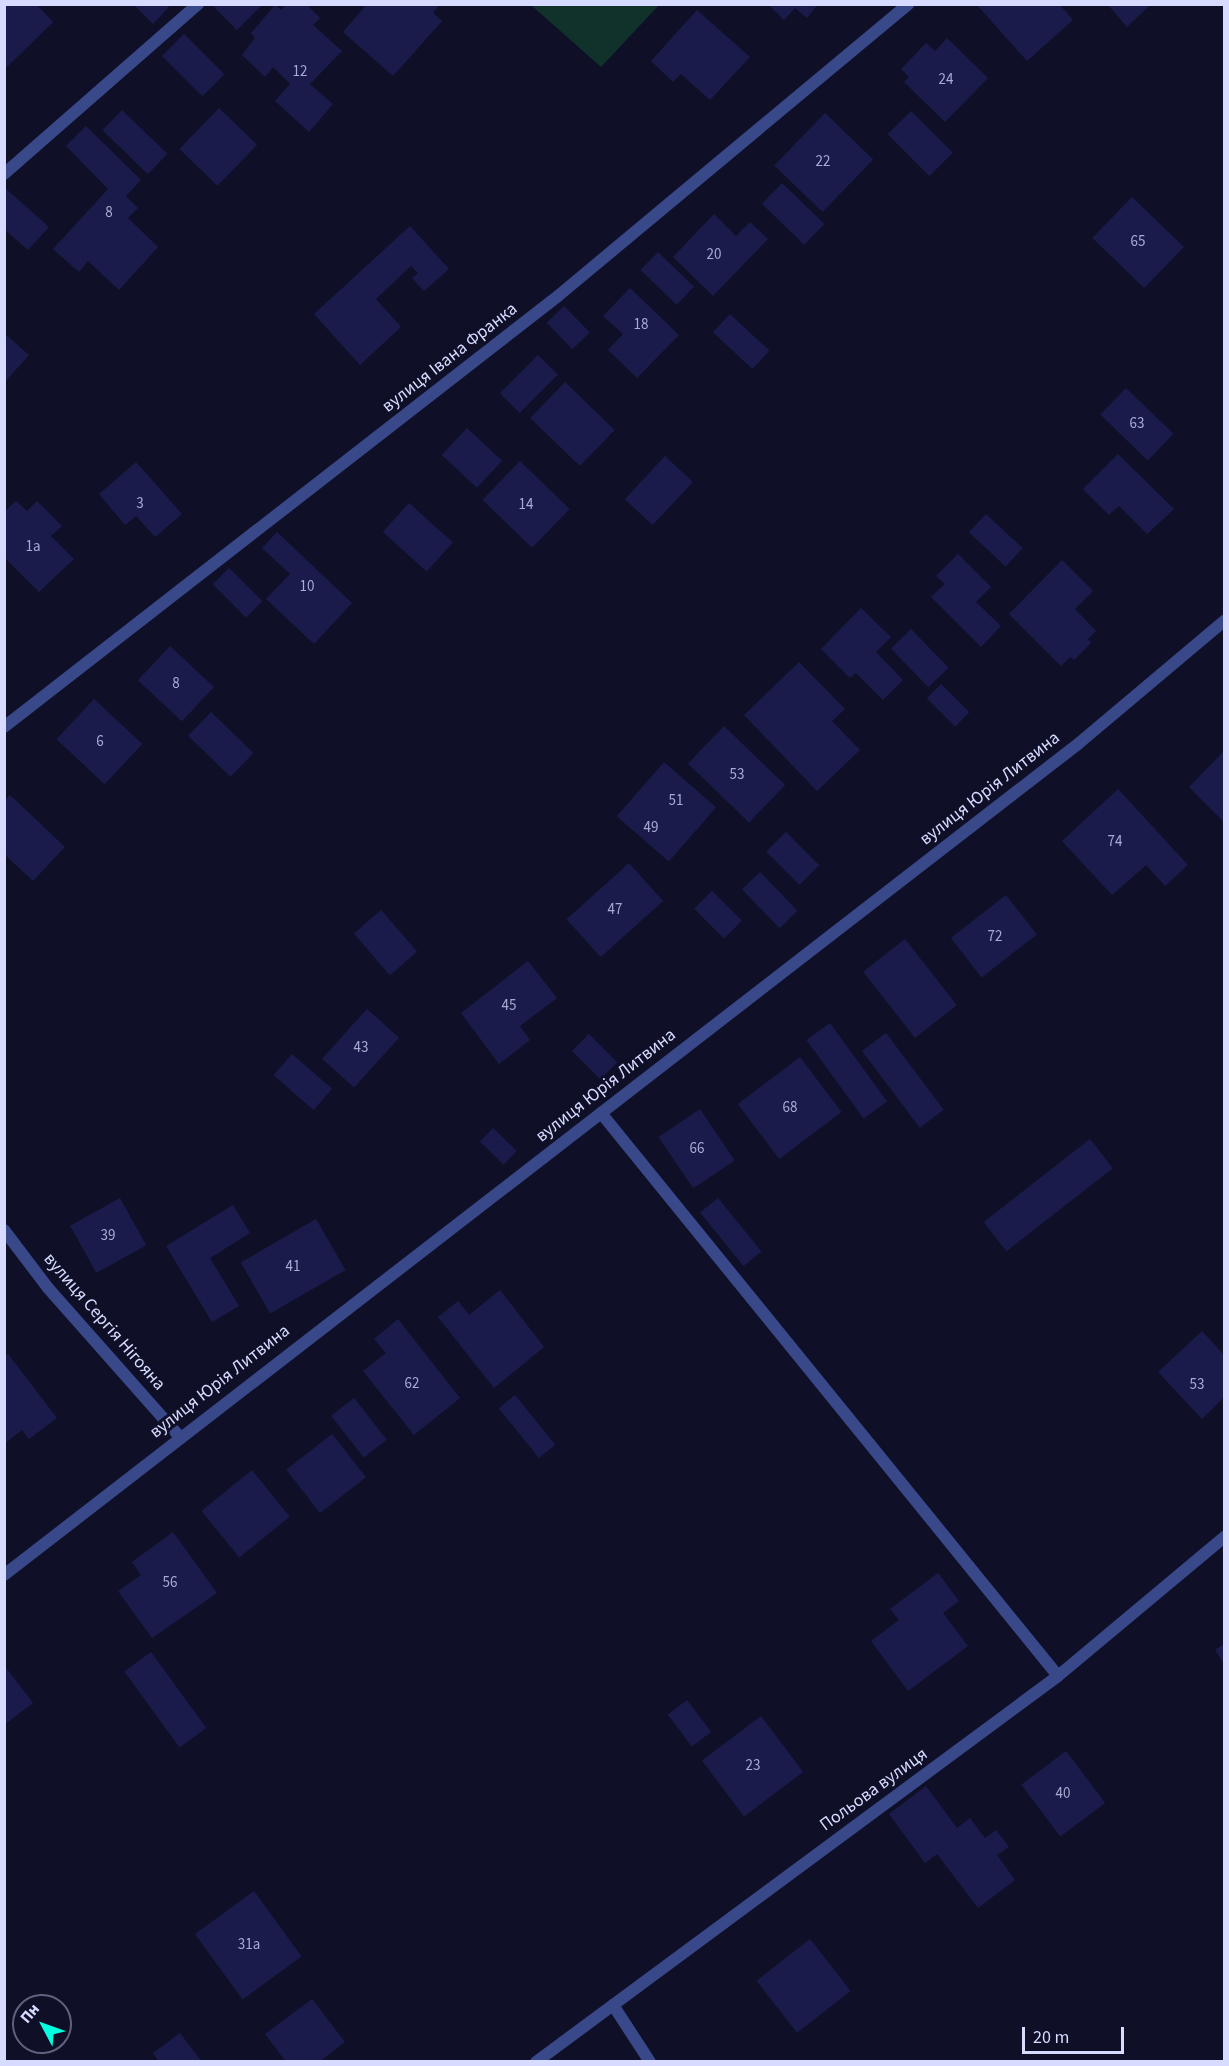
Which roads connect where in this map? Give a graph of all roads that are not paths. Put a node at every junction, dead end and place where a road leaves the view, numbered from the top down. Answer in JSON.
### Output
{"nodes":[{"id":1,"x":198,"y":4,"type":"edge"},
{"id":2,"x":908,"y":4,"type":"edge"},
{"id":3,"x":4,"y":174,"type":"edge"},
{"id":4,"x":1224,"y":621,"type":"edge"},
{"id":5,"x":4,"y":727,"type":"edge"},
{"id":6,"x":601,"y":1113,"type":"junction"},
{"id":7,"x":4,"y":1230,"type":"edge"},
{"id":8,"x":179,"y":1436,"type":"junction"},
{"id":9,"x":1224,"y":1537,"type":"edge"},
{"id":10,"x":4,"y":1575,"type":"edge"},
{"id":11,"x":1058,"y":1676,"type":"junction"},
{"id":12,"x":613,"y":2005,"type":"junction"},
{"id":13,"x":536,"y":2061,"type":"edge"},
{"id":14,"x":650,"y":2061,"type":"edge"}],
"edges":[{"from":1,"to":3,"type":"street"},
{"from":2,"to":5,"type":"street","name":"вулиця Івана Франка"},
{"from":4,"to":6,"type":"street","name":"вулиця Юрія Литвина"},
{"from":6,"to":8,"type":"street","name":"вулиця Юрія Литвина"},
{"from":6,"to":11,"type":"street"},
{"from":7,"to":8,"type":"street","name":"вулиця Сергія Нігояна"},
{"from":8,"to":10,"type":"street","name":"вулиця Юрія Литвина"},
{"from":9,"to":11,"type":"street","name":"Польова вулиця"},
{"from":11,"to":12,"type":"street","name":"Польова вулиця"},
{"from":12,"to":13,"type":"street","name":"Польова вулиця"},
{"from":12,"to":14,"type":"street"}]}
